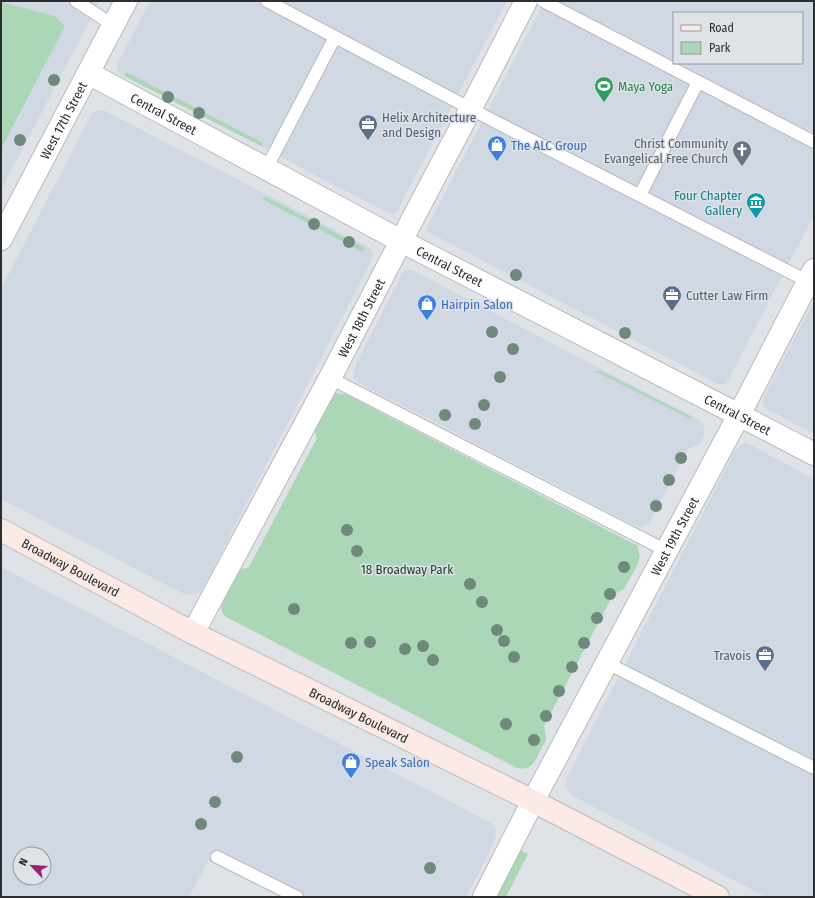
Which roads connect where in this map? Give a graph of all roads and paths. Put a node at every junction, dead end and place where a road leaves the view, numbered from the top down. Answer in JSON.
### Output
{"nodes":[{"id":1,"x":76,"y":1,"type":"edge"},
{"id":2,"x":126,"y":1,"type":"edge"},
{"id":3,"x":267,"y":1,"type":"edge"},
{"id":4,"x":526,"y":1,"type":"edge"},
{"id":5,"x":543,"y":1,"type":"edge"},
{"id":6,"x":113,"y":25,"type":"junction"},
{"id":7,"x":335,"y":37,"type":"junction"},
{"id":8,"x":88,"y":73,"type":"junction"},
{"id":9,"x":698,"y":82,"type":"junction"},
{"id":10,"x":471,"y":108,"type":"junction"},
{"id":11,"x":814,"y":142,"type":"edge"},
{"id":12,"x":266,"y":169,"type":"junction"},
{"id":13,"x":640,"y":195,"type":"junction"},
{"id":14,"x":1,"y":239,"type":"edge"},
{"id":15,"x":401,"y":241,"type":"junction"},
{"id":16,"x":812,"y":279,"type":"edge"},
{"id":17,"x":330,"y":378,"type":"junction"},
{"id":18,"x":739,"y":415,"type":"junction"},
{"id":19,"x":814,"y":454,"type":"edge"},
{"id":20,"x":1,"y":530,"type":"edge"},
{"id":21,"x":667,"y":551,"type":"junction"},
{"id":22,"x":194,"y":633,"type":"junction"},
{"id":23,"x":607,"y":663,"type":"junction"},
{"id":24,"x":814,"y":768,"type":"edge"},
{"id":25,"x":533,"y":801,"type":"junction"},
{"id":26,"x":217,"y":857,"type":"dead end"},
{"id":27,"x":297,"y":897,"type":"edge"},
{"id":28,"x":484,"y":897,"type":"edge"},
{"id":29,"x":718,"y":897,"type":"edge"}],
"edges":[{"from":1,"to":6,"type":"lane"},
{"from":2,"to":6,"type":"street","name":"West 17th Street"},
{"from":3,"to":7,"type":"lane"},
{"from":4,"to":10,"type":"street","name":"West 18th Street"},
{"from":5,"to":9,"type":"lane"},
{"from":6,"to":8,"type":"street","name":"West 17th Street"},
{"from":7,"to":10,"type":"lane"},
{"from":7,"to":12,"type":"lane"},
{"from":8,"to":12,"type":"street","name":"Central Street"},
{"from":8,"to":14,"type":"street","name":"West 17th Street"},
{"from":9,"to":11,"type":"lane"},
{"from":9,"to":13,"type":"lane"},
{"from":10,"to":13,"type":"lane"},
{"from":10,"to":15,"type":"street","name":"West 18th Street"},
{"from":12,"to":15,"type":"street","name":"Central Street"},
{"from":13,"to":16,"type":"lane"},
{"from":15,"to":17,"type":"street","name":"West 18th Street"},
{"from":15,"to":18,"type":"street","name":"Central Street"},
{"from":16,"to":18,"type":"street","name":"West 19th Street"},
{"from":17,"to":21,"type":"lane"},
{"from":17,"to":22,"type":"street","name":"West 18th Street"},
{"from":18,"to":19,"type":"street","name":"Central Street"},
{"from":18,"to":21,"type":"street","name":"West 19th Street"},
{"from":20,"to":22,"type":"main road","name":"Broadway Boulevard"},
{"from":21,"to":23,"type":"street","name":"West 19th Street"},
{"from":22,"to":25,"type":"main road","name":"Broadway Boulevard"},
{"from":23,"to":24,"type":"lane"},
{"from":23,"to":25,"type":"street","name":"West 19th Street"},
{"from":25,"to":28,"type":"street"},
{"from":25,"to":29,"type":"main road","name":"Broadway Boulevard"},
{"from":26,"to":27,"type":"lane"}]}
